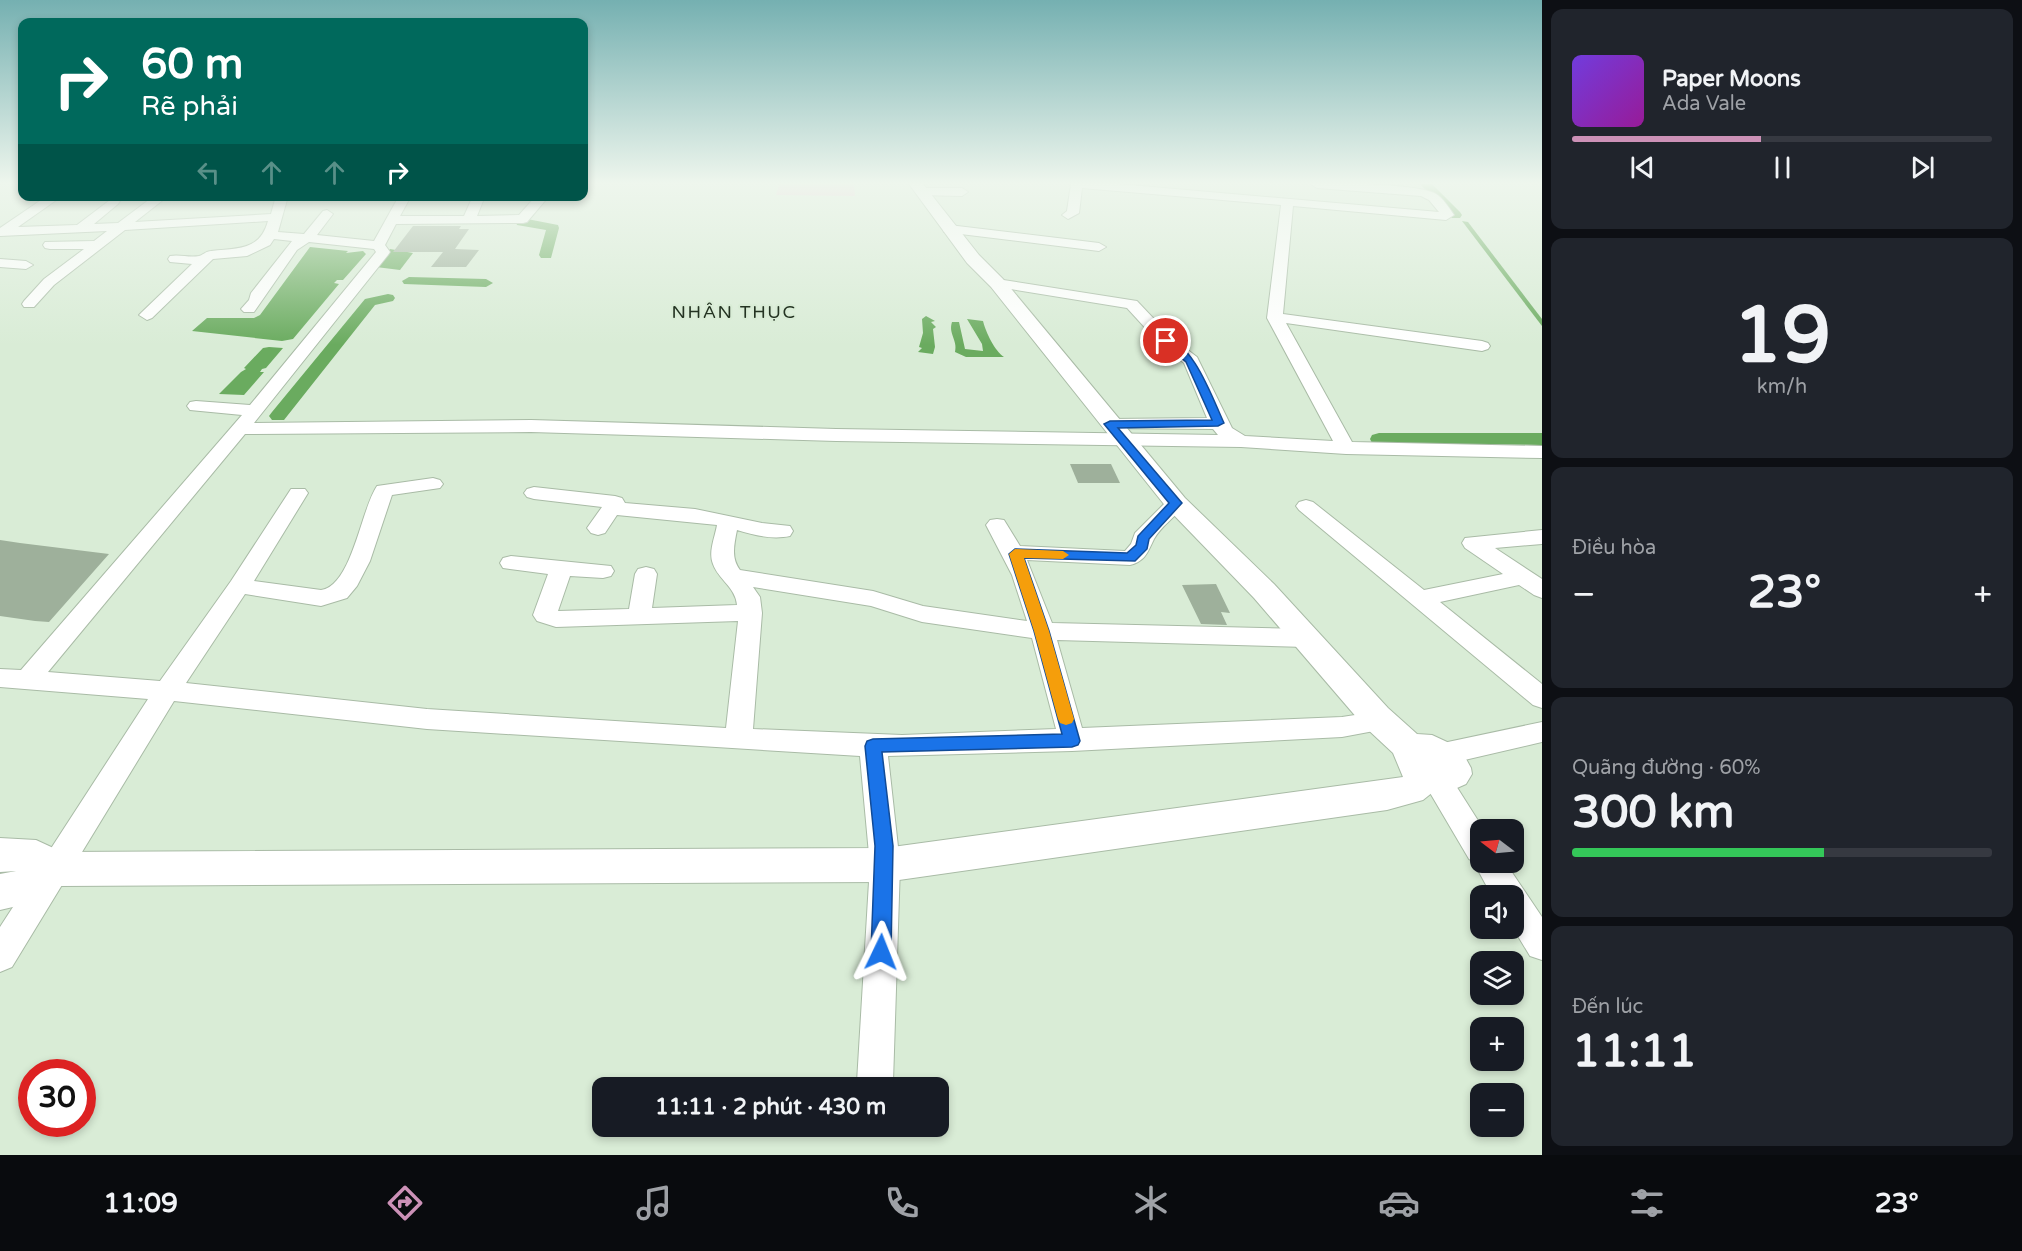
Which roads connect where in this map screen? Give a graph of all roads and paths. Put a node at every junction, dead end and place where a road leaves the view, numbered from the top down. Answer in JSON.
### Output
{"nodes":[{"id":1,"x":107,"y":238,"type":"edge"},
{"id":2,"x":269,"y":238,"type":"edge"},
{"id":3,"x":306,"y":238,"type":"joint"},
{"id":4,"x":382,"y":238,"type":"edge"},
{"id":5,"x":957,"y":238,"type":"edge"},
{"id":6,"x":1024,"y":238,"type":"edge"},
{"id":7,"x":1283,"y":238,"type":"edge"},
{"id":8,"x":50,"y":245,"type":"dead end"},
{"id":9,"x":97,"y":245,"type":"junction"},
{"id":10,"x":378,"y":245,"type":"junction"},
{"id":11,"x":1099,"y":247,"type":"dead end"},
{"id":12,"x":175,"y":259,"type":"dead end"},
{"id":13,"x":203,"y":260,"type":"junction"},
{"id":14,"x":0,"y":263,"type":"edge"},
{"id":15,"x":26,"y":265,"type":"dead end"},
{"id":16,"x":997,"y":283,"type":"junction"},
{"id":17,"x":29,"y":304,"type":"dead end"},
{"id":18,"x":249,"y":309,"type":"dead end"},
{"id":19,"x":147,"y":315,"type":"dead end"},
{"id":20,"x":1275,"y":317,"type":"junction"},
{"id":21,"x":1482,"y":346,"type":"dead end"},
{"id":22,"x":196,"y":406,"type":"dead end"},
{"id":23,"x":255,"y":411,"type":"junction"},
{"id":24,"x":1218,"y":423,"type":"junction"},
{"id":25,"x":239,"y":429,"type":"junction"},
{"id":26,"x":1117,"y":432,"type":"junction"},
{"id":27,"x":1241,"y":441,"type":"junction"},
{"id":28,"x":1346,"y":448,"type":"junction"},
{"id":29,"x":1542,"y":452,"type":"edge"},
{"id":30,"x":433,"y":484,"type":"dead end"},
{"id":31,"x":298,"y":493,"type":"dead end"},
{"id":32,"x":534,"y":493,"type":"dead end"},
{"id":33,"x":1176,"y":503,"type":"junction"},
{"id":34,"x":1306,"y":506,"type":"dead end"},
{"id":35,"x":611,"y":508,"type":"junction"},
{"id":36,"x":729,"y":521,"type":"junction"},
{"id":37,"x":998,"y":525,"type":"dead end"},
{"id":38,"x":598,"y":528,"type":"dead end"},
{"id":39,"x":782,"y":531,"type":"dead end"},
{"id":40,"x":1542,"y":537,"type":"edge"},
{"id":41,"x":1015,"y":554,"type":"junction"},
{"id":42,"x":511,"y":563,"type":"dead end"},
{"id":43,"x":561,"y":568,"type":"junction"},
{"id":44,"x":603,"y":571,"type":"dead end"},
{"id":45,"x":646,"y":574,"type":"dead end"},
{"id":46,"x":736,"y":577,"type":"junction"},
{"id":47,"x":1522,"y":577,"type":"junction"},
{"id":48,"x":239,"y":586,"type":"junction"},
{"id":49,"x":1542,"y":590,"type":"edge"},
{"id":50,"x":1419,"y":599,"type":"junction"},
{"id":51,"x":750,"y":614,"type":"junction"},
{"id":52,"x":639,"y":618,"type":"junction"},
{"id":53,"x":1042,"y":631,"type":"junction"},
{"id":54,"x":1306,"y":638,"type":"junction"},
{"id":55,"x":0,"y":678,"type":"edge"},
{"id":56,"x":27,"y":680,"type":"junction"},
{"id":57,"x":166,"y":691,"type":"junction"},
{"id":58,"x":1542,"y":698,"type":"edge"},
{"id":59,"x":1381,"y":721,"type":"junction"},
{"id":60,"x":749,"y":723,"type":"junction"},
{"id":61,"x":1542,"y":732,"type":"edge"},
{"id":62,"x":1072,"y":741,"type":"junction"},
{"id":63,"x":873,"y":746,"type":"junction"},
{"id":64,"x":1429,"y":764,"type":"junction"},
{"id":65,"x":1470,"y":833,"type":"edge"},
{"id":66,"x":0,"y":855,"type":"edge"},
{"id":67,"x":885,"y":866,"type":"junction"},
{"id":68,"x":53,"y":869,"type":"junction"},
{"id":69,"x":0,"y":892,"type":"edge"},
{"id":70,"x":1524,"y":917,"type":"edge"},
{"id":71,"x":1542,"y":945,"type":"edge"},
{"id":72,"x":0,"y":956,"type":"edge"},
{"id":73,"x":876,"y":1077,"type":"edge"}],
"edges":[{"from":1,"to":9,"type":"street"},
{"from":2,"to":13,"type":"street"},
{"from":3,"to":10,"type":"street"},
{"from":3,"to":18,"type":"street"},
{"from":4,"to":10,"type":"street"},
{"from":5,"to":16,"type":"street"},
{"from":6,"to":11,"type":"street"},
{"from":7,"to":20,"type":"street"},
{"from":8,"to":9,"type":"street"},
{"from":9,"to":17,"type":"street"},
{"from":10,"to":23,"type":"street"},
{"from":12,"to":13,"type":"street"},
{"from":13,"to":19,"type":"street"},
{"from":14,"to":15,"type":"street"},
{"from":16,"to":24,"type":"street"},
{"from":16,"to":26,"type":"street"},
{"from":20,"to":21,"type":"street"},
{"from":20,"to":28,"type":"street"},
{"from":22,"to":23,"type":"street"},
{"from":23,"to":25,"type":"street"},
{"from":24,"to":26,"type":"street"},
{"from":24,"to":27,"type":"street"},
{"from":25,"to":26,"type":"street"},
{"from":25,"to":56,"type":"street"},
{"from":26,"to":27,"type":"street"},
{"from":26,"to":33,"type":"street"},
{"from":27,"to":28,"type":"street"},
{"from":28,"to":29,"type":"street"},
{"from":30,"to":48,"type":"street"},
{"from":31,"to":48,"type":"street"},
{"from":32,"to":35,"type":"street"},
{"from":33,"to":41,"type":"street"},
{"from":33,"to":54,"type":"street"},
{"from":34,"to":50,"type":"street"},
{"from":35,"to":36,"type":"street"},
{"from":35,"to":38,"type":"street"},
{"from":36,"to":39,"type":"street"},
{"from":36,"to":46,"type":"street"},
{"from":37,"to":41,"type":"street"},
{"from":40,"to":47,"type":"street"},
{"from":41,"to":53,"type":"street"},
{"from":42,"to":43,"type":"street"},
{"from":43,"to":44,"type":"street"},
{"from":43,"to":52,"type":"street"},
{"from":45,"to":52,"type":"street"},
{"from":46,"to":51,"type":"street"},
{"from":46,"to":53,"type":"street"},
{"from":47,"to":49,"type":"street"},
{"from":47,"to":50,"type":"street"},
{"from":48,"to":57,"type":"street"},
{"from":50,"to":58,"type":"street"},
{"from":51,"to":52,"type":"street"},
{"from":51,"to":60,"type":"street"},
{"from":53,"to":54,"type":"street"},
{"from":53,"to":62,"type":"street"},
{"from":54,"to":59,"type":"street"},
{"from":55,"to":56,"type":"street"},
{"from":56,"to":57,"type":"street"},
{"from":57,"to":60,"type":"street"},
{"from":57,"to":68,"type":"street"},
{"from":59,"to":62,"type":"street"},
{"from":59,"to":64,"type":"street"},
{"from":60,"to":63,"type":"street"},
{"from":61,"to":64,"type":"street"},
{"from":62,"to":63,"type":"street"},
{"from":63,"to":67,"type":"street"},
{"from":64,"to":65,"type":"street"},
{"from":64,"to":67,"type":"street"},
{"from":66,"to":68,"type":"street"},
{"from":67,"to":68,"type":"street"},
{"from":67,"to":73,"type":"street"},
{"from":68,"to":69,"type":"street"},
{"from":68,"to":72,"type":"street"},
{"from":70,"to":71,"type":"street"}]}
